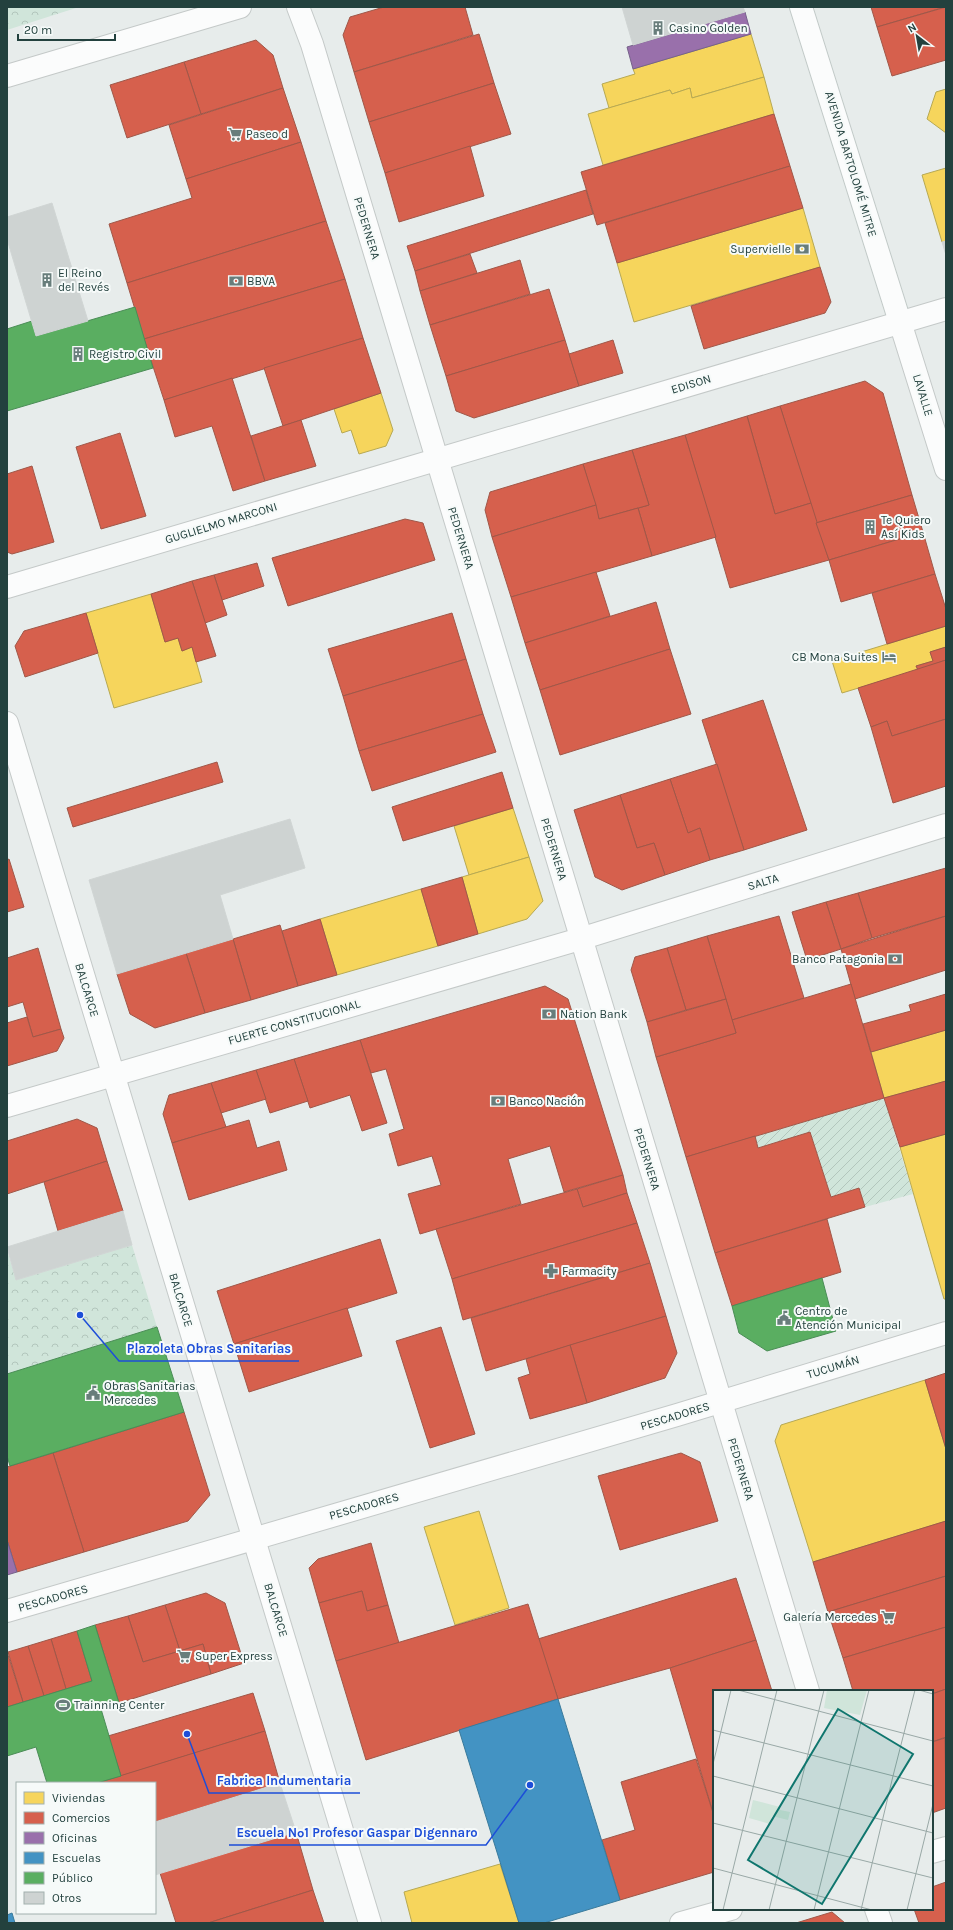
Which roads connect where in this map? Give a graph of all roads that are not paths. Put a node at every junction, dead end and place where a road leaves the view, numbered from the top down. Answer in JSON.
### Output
{"nodes":[{"id":1,"x":240,"y":7,"type":"edge"},
{"id":2,"x":298,"y":7,"type":"edge"},
{"id":3,"x":801,"y":7,"type":"edge"},
{"id":4,"x":7,"y":76,"type":"edge"},
{"id":5,"x":946,"y":308,"type":"edge"},
{"id":6,"x":900,"y":322,"type":"junction"},
{"id":7,"x":436,"y":460,"type":"junction"},
{"id":8,"x":946,"y":469,"type":"edge"},
{"id":9,"x":7,"y":587,"type":"edge"},
{"id":10,"x":7,"y":723,"type":"edge"},
{"id":11,"x":946,"y":825,"type":"edge"},
{"id":12,"x":580,"y":939,"type":"junction"},
{"id":13,"x":113,"y":1075,"type":"junction"},
{"id":14,"x":7,"y":1106,"type":"edge"},
{"id":15,"x":946,"y":1332,"type":"edge"},
{"id":16,"x":720,"y":1402,"type":"junction"},
{"id":17,"x":254,"y":1539,"type":"junction"},
{"id":18,"x":7,"y":1611,"type":"edge"},
{"id":19,"x":808,"y":1690,"type":"edge"},
{"id":20,"x":946,"y":1848,"type":"edge"},
{"id":21,"x":933,"y":1852,"type":"edge"},
{"id":22,"x":727,"y":1910,"type":"edge"},
{"id":23,"x":876,"y":1910,"type":"edge"},
{"id":24,"x":370,"y":1923,"type":"edge"},
{"id":25,"x":681,"y":1923,"type":"edge"},
{"id":26,"x":881,"y":1923,"type":"edge"}],
"edges":[{"from":1,"to":4,"type":"street"},
{"from":2,"to":7,"type":"street","name":"PEDERNERA"},
{"from":3,"to":6,"type":"street","name":"AVENIDA BARTOLOMÉ MITRE"},
{"from":5,"to":6,"type":"street","name":"EDISON"},
{"from":6,"to":7,"type":"street","name":"EDISON"},
{"from":6,"to":8,"type":"street","name":"LAVALLE"},
{"from":7,"to":9,"type":"street","name":"GUGLIELMO MARCONI"},
{"from":7,"to":12,"type":"street","name":"PEDERNERA"},
{"from":10,"to":13,"type":"street","name":"BALCARCE"},
{"from":11,"to":12,"type":"street","name":"SALTA"},
{"from":12,"to":13,"type":"street","name":"FUERTE CONSTITUCIONAL"},
{"from":12,"to":16,"type":"street","name":"PEDERNERA"},
{"from":13,"to":14,"type":"street","name":"FUERTE CONSTITUCIONAL"},
{"from":13,"to":17,"type":"street","name":"BALCARCE"},
{"from":15,"to":16,"type":"street","name":"TUCUMÁN"},
{"from":16,"to":17,"type":"street","name":"PESCADORES"},
{"from":16,"to":19,"type":"street","name":"PEDERNERA"},
{"from":17,"to":18,"type":"street","name":"PESCADORES"},
{"from":17,"to":24,"type":"street","name":"BALCARCE"},
{"from":20,"to":21,"type":"street"},
{"from":22,"to":25,"type":"street"},
{"from":23,"to":26,"type":"street"}]}
